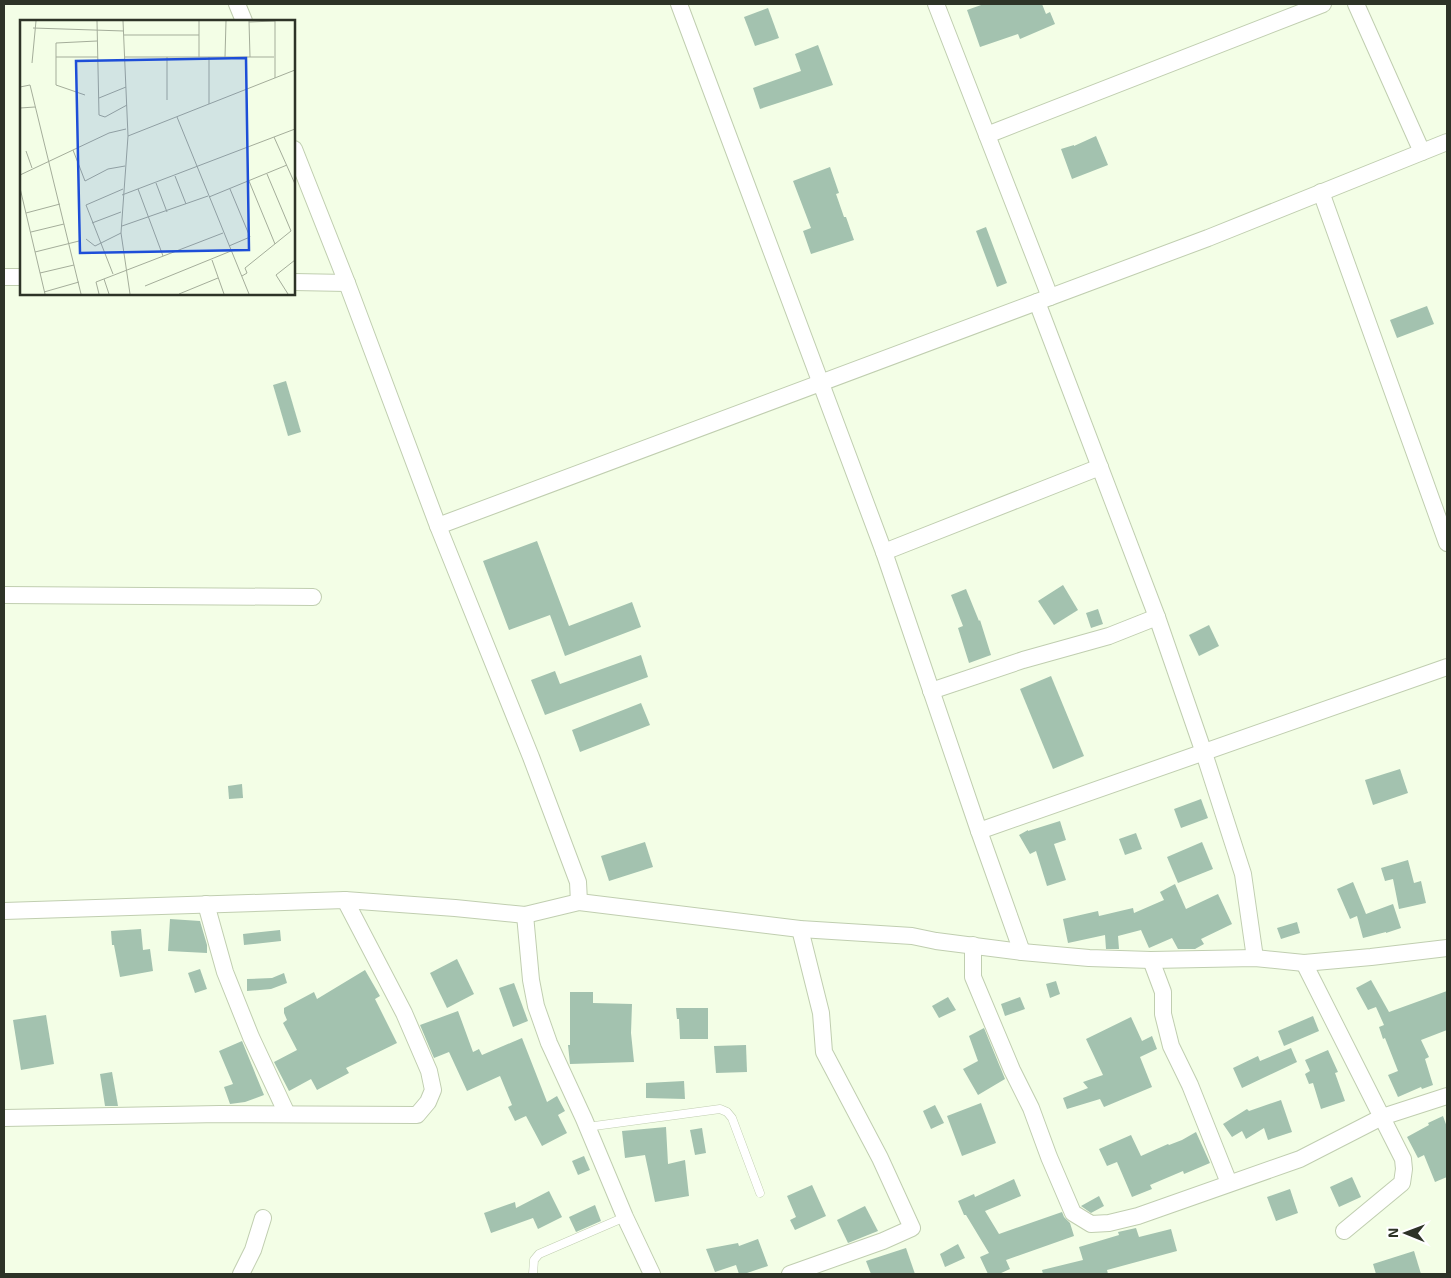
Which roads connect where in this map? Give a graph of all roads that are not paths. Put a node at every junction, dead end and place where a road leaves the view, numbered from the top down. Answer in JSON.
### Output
{"nodes":[{"id":1,"x":237,"y":4,"type":"edge"},
{"id":2,"x":679,"y":4,"type":"edge"},
{"id":3,"x":936,"y":4,"type":"edge"},
{"id":4,"x":1323,"y":4,"type":"edge"},
{"id":5,"x":1356,"y":4,"type":"edge"},
{"id":6,"x":244,"y":20,"type":"edge"},
{"id":7,"x":987,"y":136,"type":"junction"},
{"id":8,"x":1447,"y":142,"type":"edge"},
{"id":9,"x":295,"y":152,"type":"edge"},
{"id":10,"x":1422,"y":152,"type":"junction"},
{"id":11,"x":1321,"y":192,"type":"junction"},
{"id":12,"x":4,"y":277,"type":"edge"},
{"id":13,"x":20,"y":277,"type":"edge"},
{"id":14,"x":295,"y":282,"type":"edge"},
{"id":15,"x":347,"y":283,"type":"junction"},
{"id":16,"x":1044,"y":300,"type":"junction"},
{"id":17,"x":822,"y":382,"type":"junction"},
{"id":18,"x":1100,"y":467,"type":"junction"},
{"id":19,"x":438,"y":526,"type":"junction"},
{"id":20,"x":1447,"y":543,"type":"edge"},
{"id":21,"x":884,"y":552,"type":"junction"},
{"id":22,"x":4,"y":594,"type":"edge"},
{"id":23,"x":312,"y":597,"type":"dead end"},
{"id":24,"x":1157,"y":617,"type":"junction"},
{"id":25,"x":1447,"y":668,"type":"edge"},
{"id":26,"x":931,"y":691,"type":"junction"},
{"id":27,"x":1204,"y":753,"type":"junction"},
{"id":28,"x":979,"y":831,"type":"junction"},
{"id":29,"x":345,"y":900,"type":"junction"},
{"id":30,"x":579,"y":902,"type":"junction"},
{"id":31,"x":206,"y":904,"type":"junction"},
{"id":32,"x":4,"y":910,"type":"edge"},
{"id":33,"x":525,"y":915,"type":"junction"},
{"id":34,"x":800,"y":929,"type":"junction"},
{"id":35,"x":973,"y":945,"type":"junction"},
{"id":36,"x":1447,"y":948,"type":"edge"},
{"id":37,"x":1022,"y":952,"type":"junction"},
{"id":38,"x":1255,"y":958,"type":"junction"},
{"id":39,"x":1151,"y":960,"type":"junction"},
{"id":40,"x":1304,"y":962,"type":"junction"},
{"id":41,"x":1447,"y":1096,"type":"edge"},
{"id":42,"x":286,"y":1114,"type":"junction"},
{"id":43,"x":1382,"y":1117,"type":"junction"},
{"id":44,"x":4,"y":1118,"type":"edge"},
{"id":45,"x":587,"y":1127,"type":"junction"},
{"id":46,"x":1229,"y":1183,"type":"junction"},
{"id":47,"x":760,"y":1193,"type":"dead end"},
{"id":48,"x":625,"y":1217,"type":"junction"},
{"id":49,"x":263,"y":1218,"type":"dead end"},
{"id":50,"x":1344,"y":1231,"type":"dead end"},
{"id":51,"x":241,"y":1274,"type":"edge"},
{"id":52,"x":533,"y":1274,"type":"edge"},
{"id":53,"x":652,"y":1274,"type":"edge"},
{"id":54,"x":790,"y":1274,"type":"edge"}],
"edges":[{"from":1,"to":6,"type":"street"},
{"from":2,"to":17,"type":"street"},
{"from":3,"to":7,"type":"street"},
{"from":4,"to":7,"type":"street"},
{"from":5,"to":10,"type":"street"},
{"from":7,"to":16,"type":"street"},
{"from":8,"to":10,"type":"street"},
{"from":9,"to":15,"type":"street"},
{"from":10,"to":11,"type":"street"},
{"from":11,"to":16,"type":"street"},
{"from":11,"to":20,"type":"street"},
{"from":12,"to":13,"type":"street"},
{"from":14,"to":15,"type":"street"},
{"from":15,"to":19,"type":"street"},
{"from":16,"to":17,"type":"street"},
{"from":16,"to":18,"type":"street"},
{"from":17,"to":19,"type":"street"},
{"from":17,"to":21,"type":"street"},
{"from":18,"to":21,"type":"street"},
{"from":18,"to":24,"type":"street"},
{"from":19,"to":30,"type":"street"},
{"from":21,"to":26,"type":"street"},
{"from":22,"to":23,"type":"street"},
{"from":24,"to":26,"type":"street"},
{"from":24,"to":27,"type":"street"},
{"from":25,"to":27,"type":"street"},
{"from":26,"to":28,"type":"street"},
{"from":27,"to":28,"type":"street"},
{"from":27,"to":38,"type":"street"},
{"from":28,"to":37,"type":"street"},
{"from":29,"to":31,"type":"street"},
{"from":29,"to":33,"type":"street"},
{"from":29,"to":42,"type":"street"},
{"from":30,"to":33,"type":"street"},
{"from":30,"to":34,"type":"street"},
{"from":31,"to":32,"type":"street"},
{"from":31,"to":42,"type":"street"},
{"from":33,"to":45,"type":"street"},
{"from":34,"to":35,"type":"street"},
{"from":34,"to":54,"type":"street"},
{"from":35,"to":37,"type":"street"},
{"from":35,"to":46,"type":"street"},
{"from":36,"to":40,"type":"street"},
{"from":37,"to":39,"type":"street"},
{"from":38,"to":39,"type":"street"},
{"from":38,"to":40,"type":"street"},
{"from":39,"to":46,"type":"street"},
{"from":40,"to":43,"type":"street"},
{"from":41,"to":43,"type":"street"},
{"from":42,"to":44,"type":"street"},
{"from":43,"to":46,"type":"street"},
{"from":43,"to":50,"type":"street"},
{"from":45,"to":47,"type":"lane"},
{"from":45,"to":48,"type":"street"},
{"from":48,"to":52,"type":"lane"},
{"from":48,"to":53,"type":"street"},
{"from":49,"to":51,"type":"street"}]}
